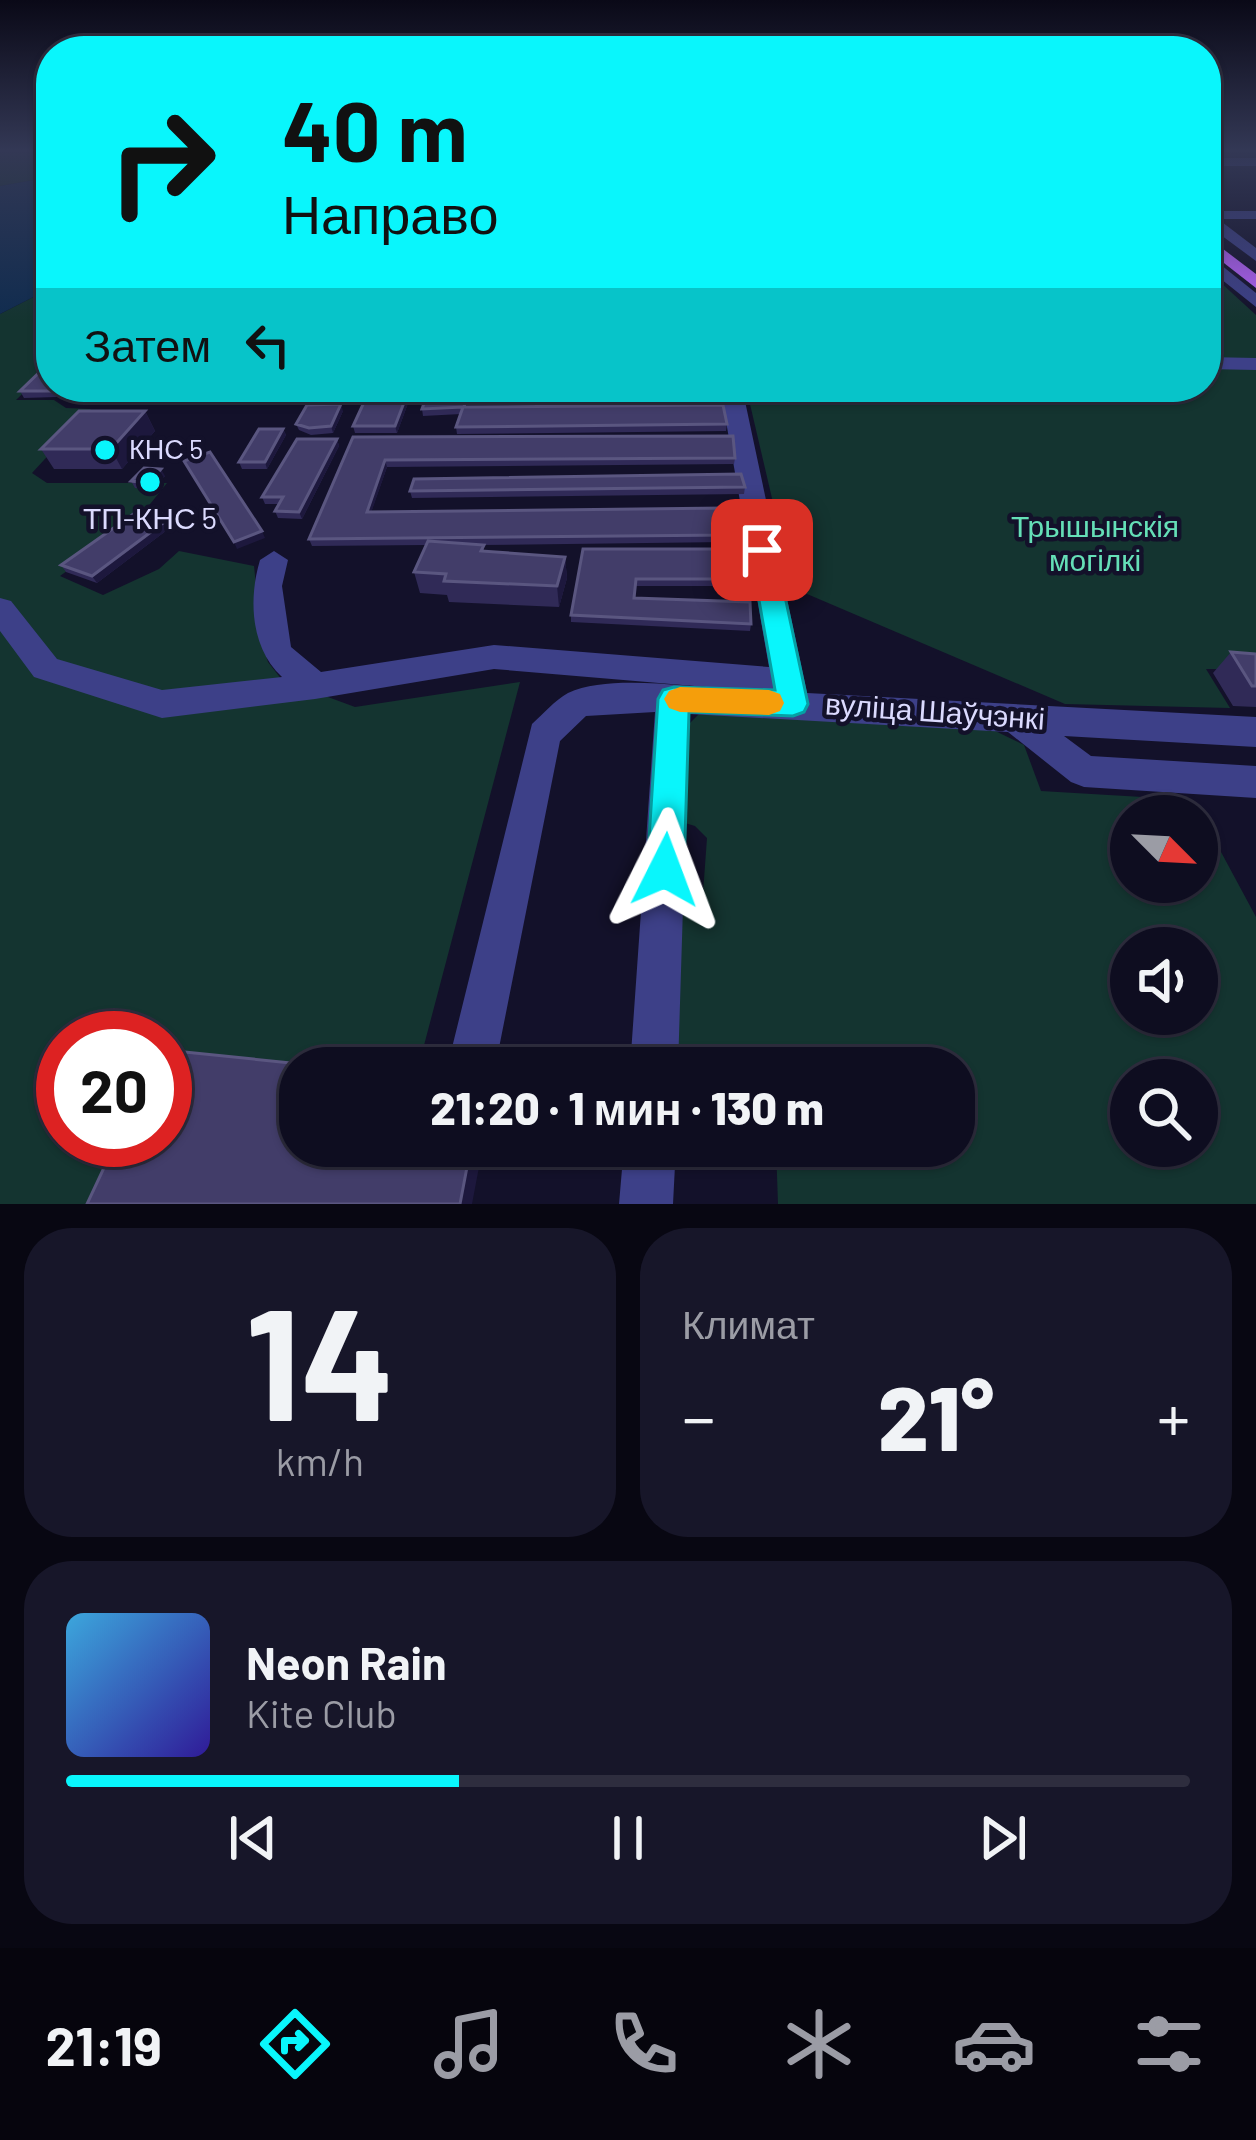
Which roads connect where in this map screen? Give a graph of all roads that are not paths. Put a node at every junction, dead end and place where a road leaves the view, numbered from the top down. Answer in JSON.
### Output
{"nodes":[{"id":1,"x":1256,"y":215,"type":"edge"},
{"id":2,"x":1221,"y":216,"type":"edge"},
{"id":3,"x":1221,"y":228,"type":"edge"},
{"id":4,"x":1221,"y":240,"type":"edge"},
{"id":5,"x":1221,"y":254,"type":"edge"},
{"id":6,"x":1256,"y":256,"type":"edge"},
{"id":7,"x":1256,"y":269,"type":"edge"},
{"id":8,"x":1221,"y":271,"type":"edge"},
{"id":9,"x":1221,"y":279,"type":"edge"},
{"id":10,"x":1230,"y":279,"type":"junction"},
{"id":11,"x":1256,"y":283,"type":"edge"},
{"id":12,"x":1256,"y":302,"type":"edge"},
{"id":13,"x":1221,"y":363,"type":"edge"},
{"id":14,"x":1256,"y":364,"type":"edge"},
{"id":15,"x":734,"y":402,"type":"edge"},
{"id":16,"x":274,"y":560,"type":"dead end"},
{"id":17,"x":0,"y":609,"type":"edge"},
{"id":18,"x":315,"y":686,"type":"junction"},
{"id":19,"x":790,"y":692,"type":"junction"},
{"id":20,"x":674,"y":699,"type":"junction"},
{"id":21,"x":1013,"y":717,"type":"junction"},
{"id":22,"x":1256,"y":732,"type":"edge"},
{"id":23,"x":1256,"y":782,"type":"edge"},
{"id":24,"x":476,"y":1047,"type":"edge"},
{"id":25,"x":655,"y":1047,"type":"edge"},
{"id":26,"x":649,"y":1167,"type":"edge"},
{"id":27,"x":646,"y":1204,"type":"edge"}],
"edges":[{"from":1,"to":2,"type":"street"},
{"from":3,"to":6,"type":"street"},
{"from":4,"to":7,"type":"main road"},
{"from":5,"to":11,"type":"main road"},
{"from":8,"to":10,"type":"street"},
{"from":9,"to":10,"type":"street"},
{"from":10,"to":12,"type":"street"},
{"from":13,"to":14,"type":"street"},
{"from":15,"to":19,"type":"street","name":"вуліца Шаўчэнкі"},
{"from":16,"to":18,"type":"street"},
{"from":17,"to":18,"type":"street"},
{"from":18,"to":19,"type":"street"},
{"from":19,"to":20,"type":"street"},
{"from":19,"to":21,"type":"street","name":"вуліца Шаўчэнкі"},
{"from":20,"to":24,"type":"street"},
{"from":20,"to":25,"type":"street"},
{"from":21,"to":22,"type":"street","name":"вуліца Шаўчэнкі"},
{"from":21,"to":23,"type":"street"},
{"from":26,"to":27,"type":"street"}]}
